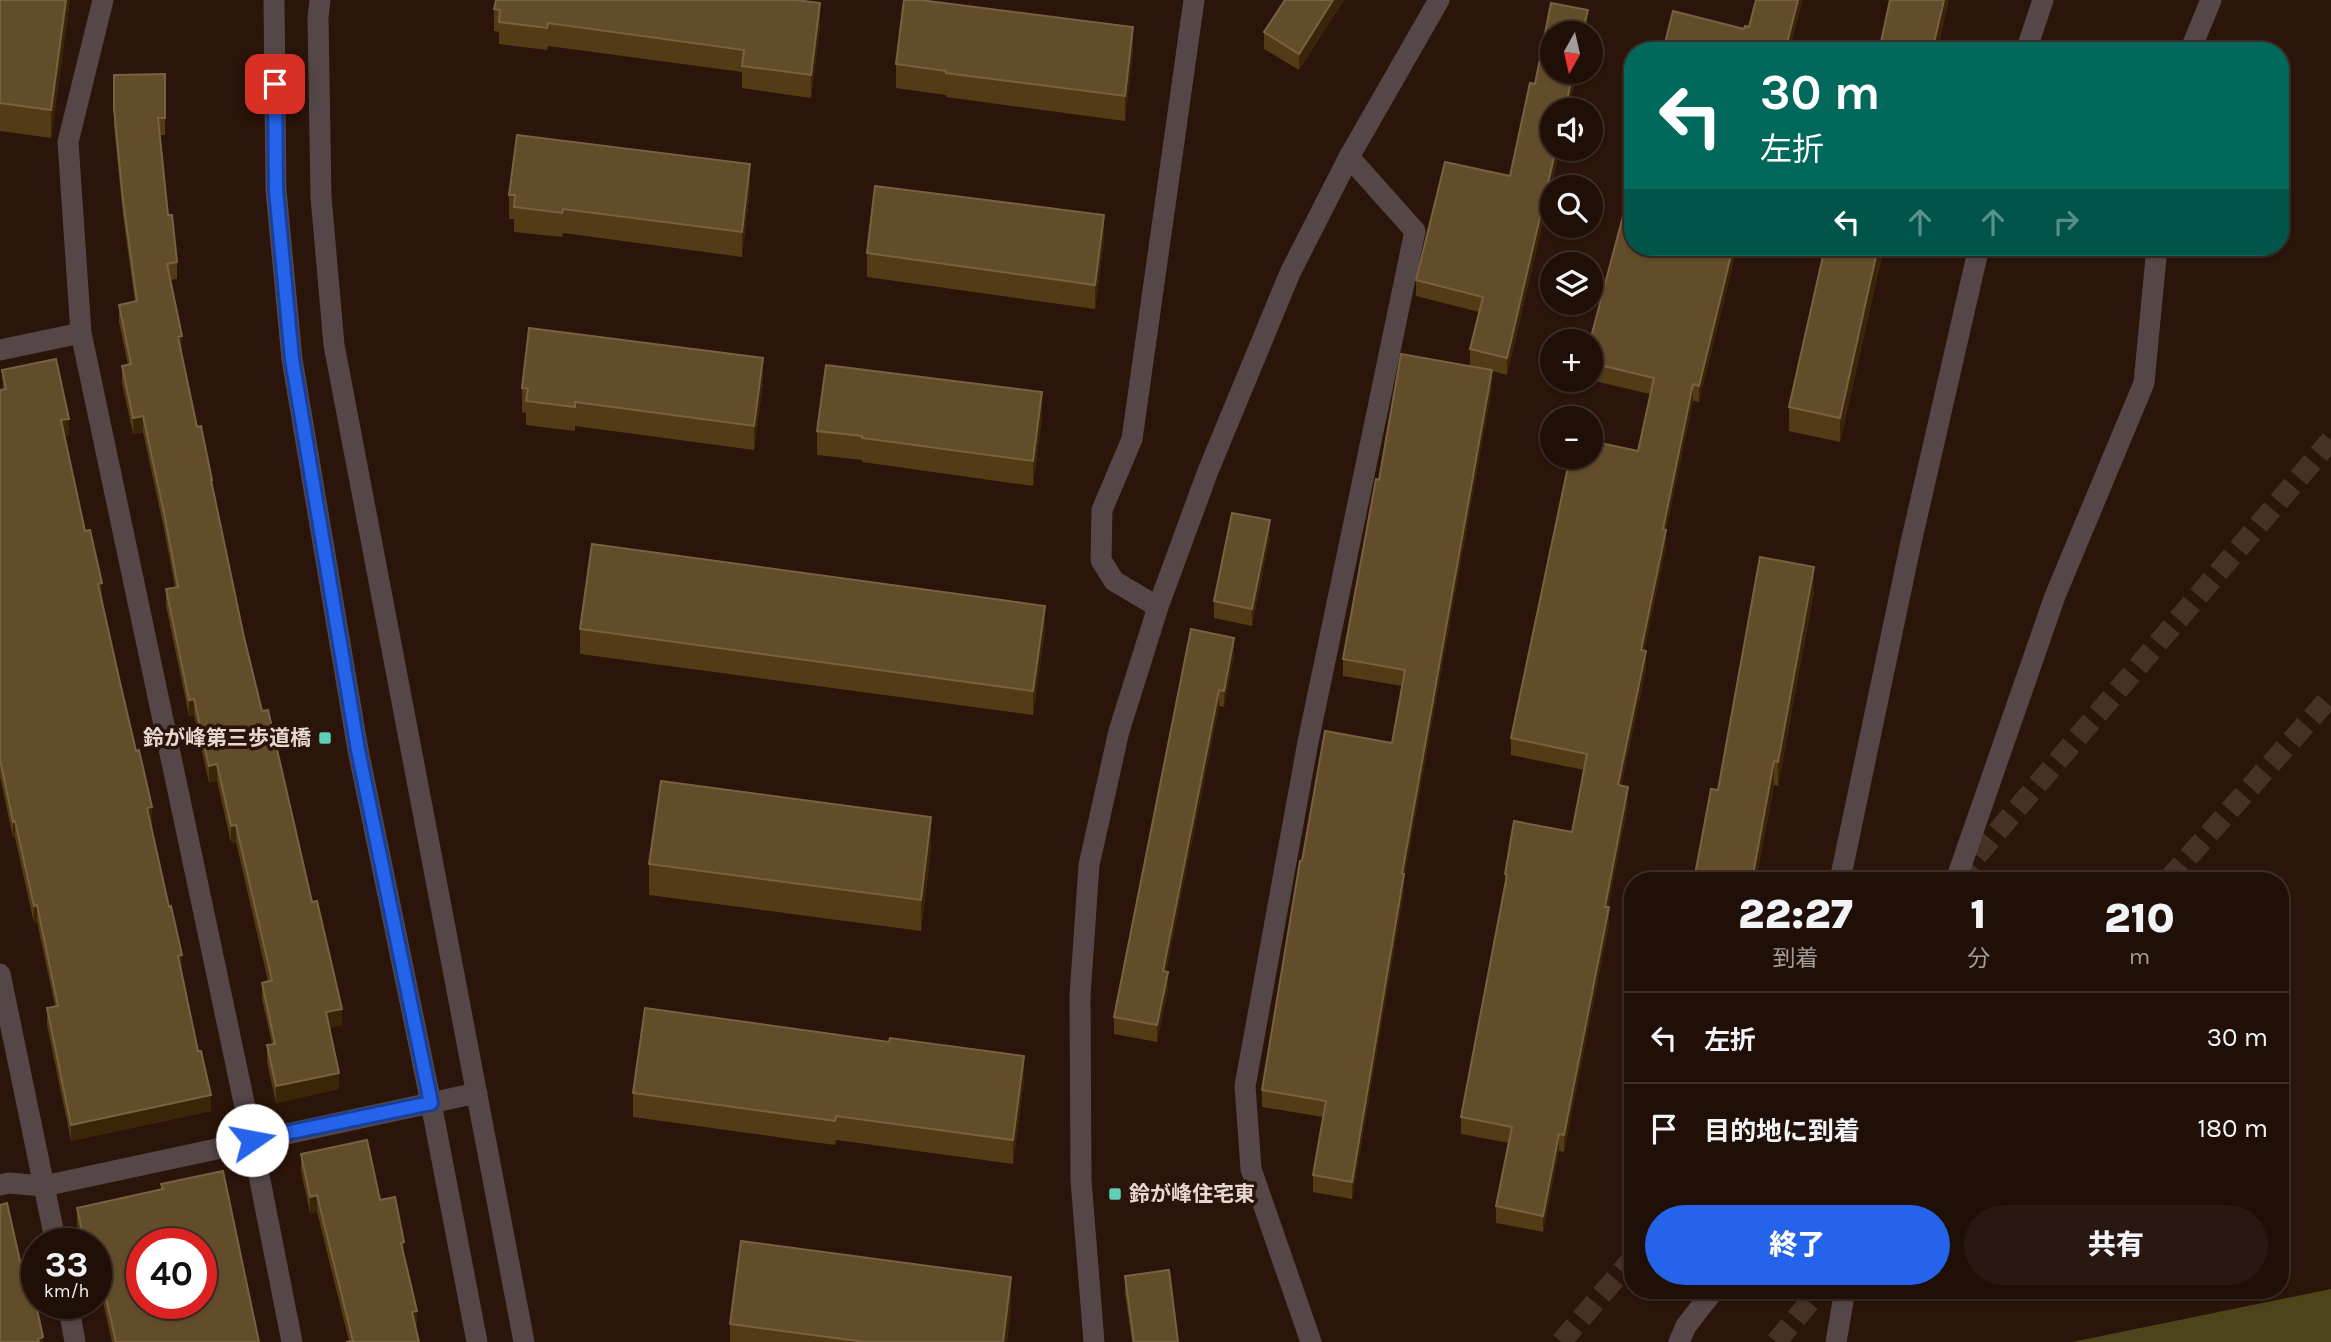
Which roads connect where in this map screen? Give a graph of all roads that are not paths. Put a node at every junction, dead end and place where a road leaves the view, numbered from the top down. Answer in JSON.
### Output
{"nodes":[{"id":1,"x":103,"y":0,"type":"edge"},
{"id":2,"x":274,"y":0,"type":"edge"},
{"id":3,"x":320,"y":0,"type":"edge"},
{"id":4,"x":1194,"y":0,"type":"edge"},
{"id":5,"x":1439,"y":0,"type":"edge"},
{"id":6,"x":2043,"y":0,"type":"edge"},
{"id":7,"x":2211,"y":0,"type":"edge"},
{"id":8,"x":2029,"y":42,"type":"edge"},
{"id":9,"x":2194,"y":42,"type":"edge"},
{"id":10,"x":1349,"y":157,"type":"junction"},
{"id":11,"x":1977,"y":256,"type":"edge"},
{"id":12,"x":2156,"y":256,"type":"edge"},
{"id":13,"x":81,"y":333,"type":"junction"},
{"id":14,"x":0,"y":350,"type":"edge"},
{"id":15,"x":1158,"y":607,"type":"junction"},
{"id":16,"x":1841,"y":872,"type":"edge"},
{"id":17,"x":1959,"y":872,"type":"edge"},
{"id":18,"x":0,"y":974,"type":"edge"},
{"id":19,"x":477,"y":1093,"type":"junction"},
{"id":20,"x":431,"y":1103,"type":"junction"},
{"id":21,"x":252,"y":1140,"type":"junction"},
{"id":22,"x":0,"y":1185,"type":"edge"},
{"id":23,"x":44,"y":1186,"type":"junction"},
{"id":24,"x":52,"y":1228,"type":"edge"},
{"id":25,"x":1707,"y":1299,"type":"edge"},
{"id":26,"x":1843,"y":1299,"type":"edge"},
{"id":27,"x":71,"y":1319,"type":"edge"},
{"id":28,"x":75,"y":1342,"type":"edge"},
{"id":29,"x":292,"y":1342,"type":"edge"},
{"id":30,"x":477,"y":1342,"type":"edge"},
{"id":31,"x":524,"y":1342,"type":"edge"},
{"id":32,"x":1094,"y":1342,"type":"edge"},
{"id":33,"x":1311,"y":1342,"type":"edge"},
{"id":34,"x":1679,"y":1342,"type":"edge"},
{"id":35,"x":1836,"y":1342,"type":"edge"}],
"edges":[{"from":1,"to":13,"type":"street"},
{"from":2,"to":20,"type":"street"},
{"from":3,"to":19,"type":"street"},
{"from":4,"to":15,"type":"street"},
{"from":5,"to":10,"type":"street"},
{"from":6,"to":8,"type":"street"},
{"from":7,"to":9,"type":"street"},
{"from":10,"to":15,"type":"street"},
{"from":10,"to":33,"type":"street"},
{"from":11,"to":16,"type":"street"},
{"from":12,"to":17,"type":"street"},
{"from":13,"to":14,"type":"street"},
{"from":13,"to":21,"type":"street"},
{"from":15,"to":32,"type":"street"},
{"from":18,"to":23,"type":"street"},
{"from":19,"to":20,"type":"street"},
{"from":19,"to":31,"type":"street"},
{"from":20,"to":21,"type":"street"},
{"from":20,"to":30,"type":"street"},
{"from":21,"to":23,"type":"street"},
{"from":21,"to":29,"type":"street"},
{"from":22,"to":23,"type":"street"},
{"from":23,"to":24,"type":"street"},
{"from":25,"to":34,"type":"street"},
{"from":26,"to":35,"type":"street"},
{"from":27,"to":28,"type":"street"}]}
